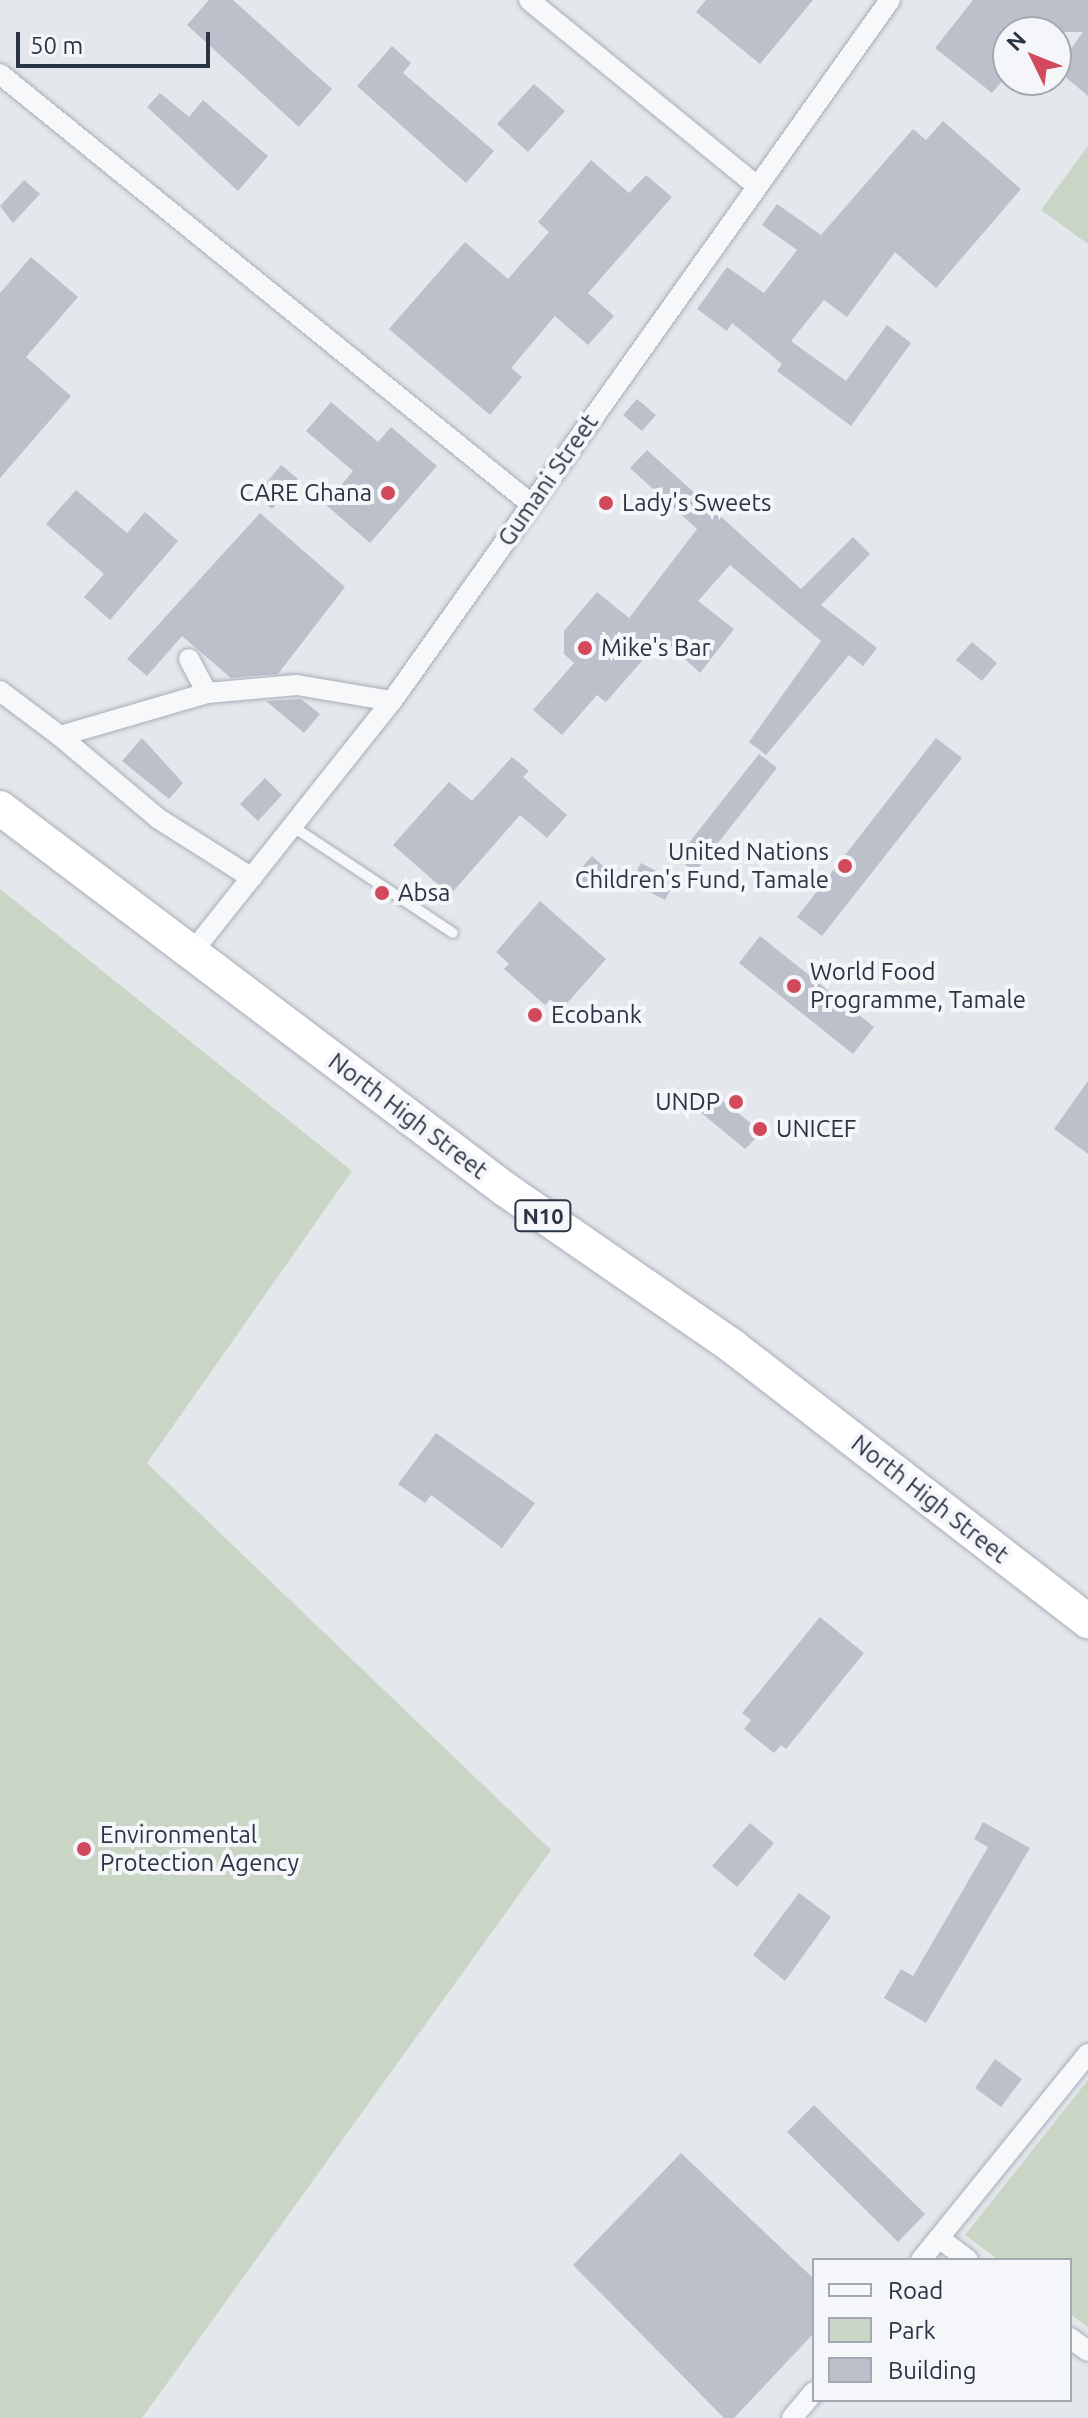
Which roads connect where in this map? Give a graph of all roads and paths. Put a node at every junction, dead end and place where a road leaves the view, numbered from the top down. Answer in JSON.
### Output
{"nodes":[{"id":1,"x":529,"y":0,"type":"edge"},
{"id":2,"x":890,"y":0,"type":"edge"},
{"id":3,"x":0,"y":74,"type":"edge"},
{"id":4,"x":757,"y":186,"type":"junction"},
{"id":5,"x":531,"y":504,"type":"junction"},
{"id":6,"x":189,"y":659,"type":"dead end"},
{"id":7,"x":0,"y":691,"type":"edge"},
{"id":8,"x":207,"y":693,"type":"junction"},
{"id":9,"x":392,"y":701,"type":"junction"},
{"id":10,"x":60,"y":736,"type":"junction"},
{"id":11,"x":0,"y":808,"type":"edge"},
{"id":12,"x":292,"y":826,"type":"junction"},
{"id":13,"x":252,"y":878,"type":"junction"},
{"id":14,"x":453,"y":933,"type":"dead end"},
{"id":15,"x":193,"y":951,"type":"junction"},
{"id":16,"x":1088,"y":1621,"type":"edge"},
{"id":17,"x":1088,"y":2054,"type":"edge"},
{"id":18,"x":939,"y":2238,"type":"junction"},
{"id":19,"x":923,"y":2258,"type":"edge"},
{"id":20,"x":965,"y":2258,"type":"edge"},
{"id":21,"x":812,"y":2394,"type":"edge"},
{"id":22,"x":792,"y":2418,"type":"edge"}],
"edges":[{"from":1,"to":4,"type":"street"},
{"from":2,"to":4,"type":"street","name":"Gumani Street"},
{"from":3,"to":5,"type":"street"},
{"from":4,"to":5,"type":"street","name":"Gumani Street"},
{"from":5,"to":9,"type":"street","name":"Gumani Street"},
{"from":6,"to":8,"type":"street"},
{"from":7,"to":10,"type":"street"},
{"from":8,"to":9,"type":"street"},
{"from":8,"to":10,"type":"street"},
{"from":9,"to":12,"type":"street","name":"Gumani Street"},
{"from":10,"to":13,"type":"street"},
{"from":11,"to":15,"type":"highway","name":"North High Street","number":"N10"},
{"from":12,"to":13,"type":"street","name":"Gumani Street"},
{"from":12,"to":14,"type":"lane"},
{"from":13,"to":15,"type":"street","name":"Gumani Street"},
{"from":15,"to":16,"type":"highway","name":"North High Street","number":"N10"},
{"from":17,"to":18,"type":"street"},
{"from":18,"to":19,"type":"street"},
{"from":18,"to":20,"type":"street"},
{"from":21,"to":22,"type":"street"}]}
